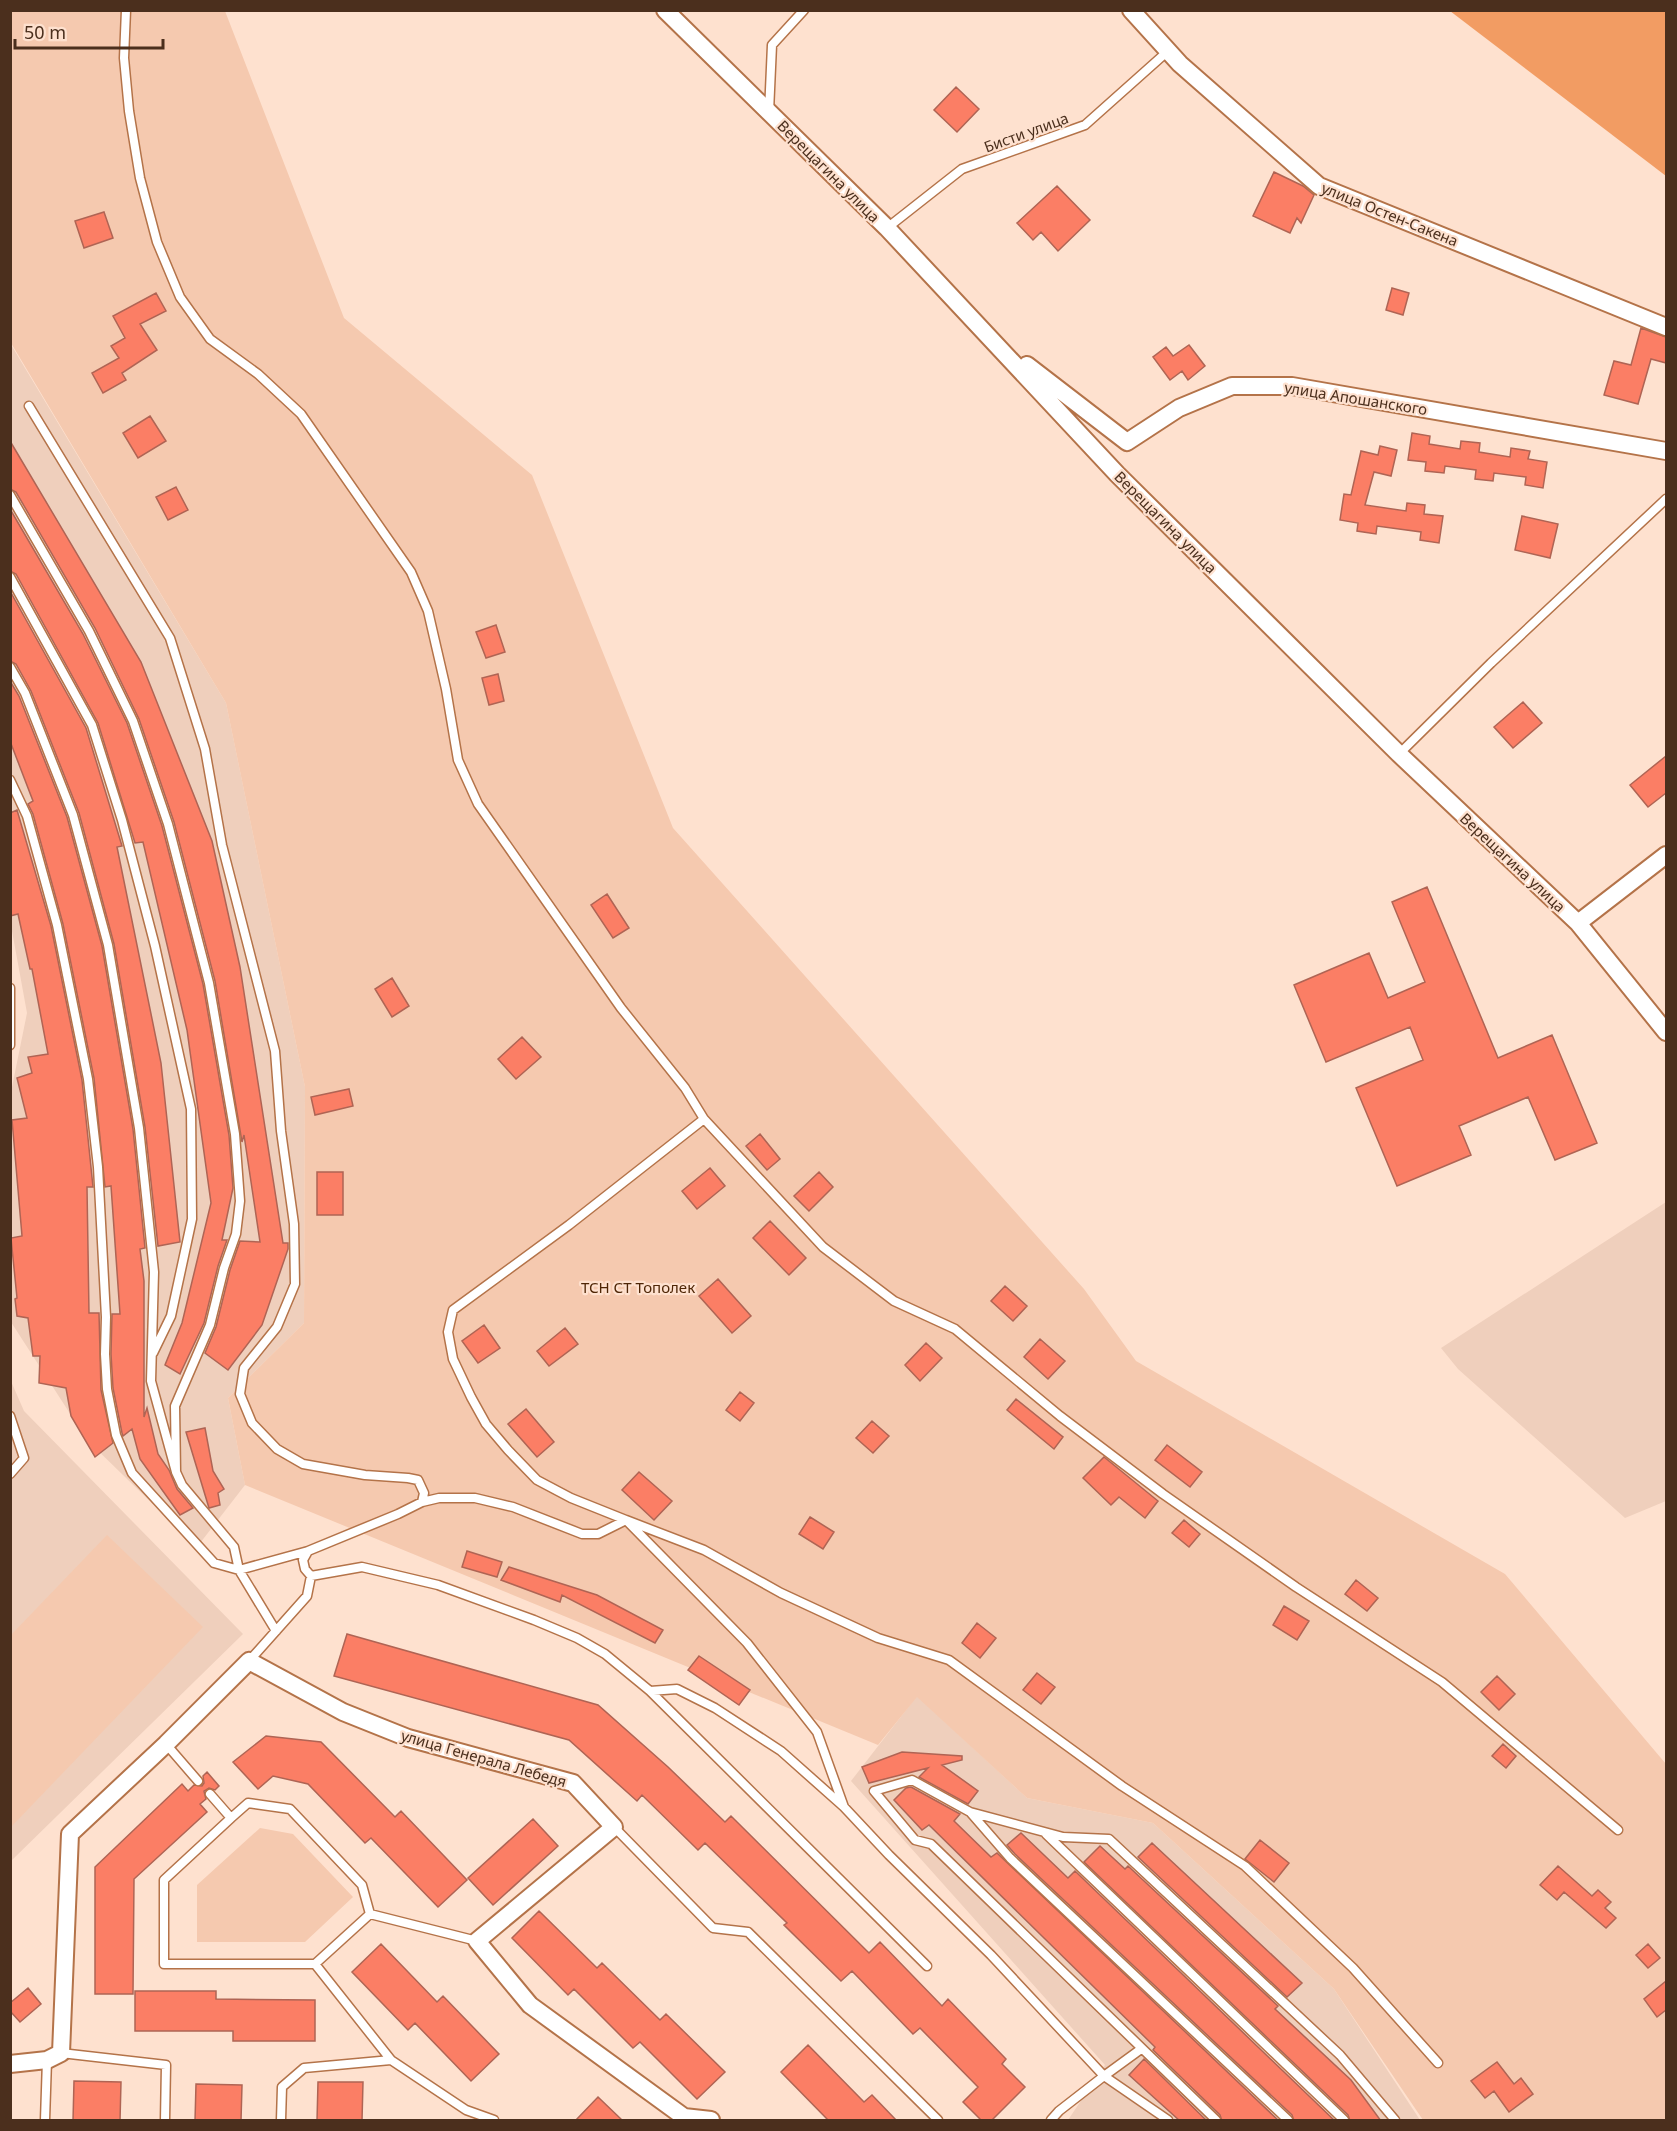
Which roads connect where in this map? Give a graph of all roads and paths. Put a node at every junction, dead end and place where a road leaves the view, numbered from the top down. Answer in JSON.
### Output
{"nodes":[{"id":1,"x":126,"y":10,"type":"edge"},
{"id":2,"x":665,"y":10,"type":"edge"},
{"id":3,"x":804,"y":10,"type":"edge"},
{"id":4,"x":1131,"y":10,"type":"edge"},
{"id":5,"x":1168,"y":51,"type":"junction"},
{"id":6,"x":769,"y":112,"type":"junction"},
{"id":7,"x":887,"y":228,"type":"junction"},
{"id":8,"x":1666,"y":327,"type":"edge"},
{"id":9,"x":986,"y":334,"type":"junction"},
{"id":10,"x":29,"y":406,"type":"dead end"},
{"id":11,"x":1666,"y":451,"type":"edge"},
{"id":12,"x":10,"y":495,"type":"edge"},
{"id":13,"x":1666,"y":499,"type":"edge"},
{"id":14,"x":10,"y":577,"type":"edge"},
{"id":15,"x":10,"y":667,"type":"edge"},
{"id":16,"x":1399,"y":754,"type":"junction"},
{"id":17,"x":10,"y":780,"type":"edge"},
{"id":18,"x":1666,"y":855,"type":"edge"},
{"id":19,"x":1578,"y":923,"type":"junction"},
{"id":20,"x":10,"y":988,"type":"edge"},
{"id":21,"x":1666,"y":1032,"type":"edge"},
{"id":22,"x":10,"y":1045,"type":"edge"},
{"id":23,"x":704,"y":1119,"type":"junction"},
{"id":24,"x":152,"y":1356,"type":"junction"},
{"id":25,"x":10,"y":1416,"type":"edge"},
{"id":26,"x":176,"y":1472,"type":"junction"},
{"id":27,"x":10,"y":1473,"type":"edge"},
{"id":28,"x":422,"y":1502,"type":"junction"},
{"id":29,"x":626,"y":1520,"type":"junction"},
{"id":30,"x":308,"y":1551,"type":"junction"},
{"id":31,"x":239,"y":1570,"type":"junction"},
{"id":32,"x":311,"y":1576,"type":"junction"},
{"id":33,"x":276,"y":1631,"type":"junction"},
{"id":34,"x":249,"y":1661,"type":"junction"},
{"id":35,"x":650,"y":1691,"type":"junction"},
{"id":36,"x":166,"y":1744,"type":"junction"},
{"id":37,"x":198,"y":1781,"type":"dead end"},
{"id":38,"x":210,"y":1794,"type":"dead end"},
{"id":39,"x":844,"y":1807,"type":"junction"},
{"id":40,"x":970,"y":1812,"type":"junction"},
{"id":41,"x":231,"y":1818,"type":"junction"},
{"id":42,"x":614,"y":1827,"type":"junction"},
{"id":43,"x":1618,"y":1830,"type":"dead end"},
{"id":44,"x":1044,"y":1832,"type":"junction"},
{"id":45,"x":369,"y":1914,"type":"junction"},
{"id":46,"x":477,"y":1941,"type":"junction"},
{"id":47,"x":315,"y":1964,"type":"junction"},
{"id":48,"x":927,"y":1966,"type":"dead end"},
{"id":49,"x":1141,"y":2049,"type":"junction"},
{"id":50,"x":54,"y":2057,"type":"junction"},
{"id":51,"x":391,"y":2060,"type":"junction"},
{"id":52,"x":1438,"y":2063,"type":"dead end"},
{"id":53,"x":10,"y":2064,"type":"edge"},
{"id":54,"x":1104,"y":2076,"type":"junction"},
{"id":55,"x":45,"y":2121,"type":"edge"},
{"id":56,"x":165,"y":2121,"type":"edge"},
{"id":57,"x":281,"y":2121,"type":"edge"},
{"id":58,"x":494,"y":2121,"type":"edge"},
{"id":59,"x":711,"y":2121,"type":"edge"},
{"id":60,"x":938,"y":2121,"type":"edge"},
{"id":61,"x":1051,"y":2121,"type":"edge"},
{"id":62,"x":1168,"y":2121,"type":"edge"},
{"id":63,"x":1216,"y":2121,"type":"edge"},
{"id":64,"x":1288,"y":2121,"type":"edge"},
{"id":65,"x":1344,"y":2121,"type":"edge"},
{"id":66,"x":1395,"y":2121,"type":"edge"}],
"edges":[{"from":1,"to":23,"type":"lane"},
{"from":2,"to":6,"type":"street","name":"Верещагина улица"},
{"from":3,"to":6,"type":"lane"},
{"from":4,"to":5,"type":"street","name":"улица Остен-Сакена"},
{"from":5,"to":7,"type":"lane","name":"Бисти улица"},
{"from":5,"to":8,"type":"street","name":"улица Остен-Сакена"},
{"from":6,"to":7,"type":"street","name":"Верещагина улица"},
{"from":7,"to":9,"type":"street","name":"Верещагина улица"},
{"from":9,"to":11,"type":"street","name":"улица Апошанского"},
{"from":9,"to":16,"type":"street","name":"Верещагина улица"},
{"from":10,"to":28,"type":"lane"},
{"from":12,"to":26,"type":"lane"},
{"from":13,"to":16,"type":"lane"},
{"from":14,"to":24,"type":"lane"},
{"from":15,"to":24,"type":"lane"},
{"from":16,"to":19,"type":"street","name":"Верещагина улица"},
{"from":17,"to":31,"type":"lane"},
{"from":18,"to":19,"type":"street"},
{"from":19,"to":21,"type":"street","name":"Верещагина улица"},
{"from":20,"to":22,"type":"lane"},
{"from":23,"to":29,"type":"lane"},
{"from":23,"to":43,"type":"lane"},
{"from":24,"to":26,"type":"lane"},
{"from":25,"to":27,"type":"lane"},
{"from":26,"to":31,"type":"lane"},
{"from":28,"to":29,"type":"lane"},
{"from":28,"to":30,"type":"lane"},
{"from":29,"to":39,"type":"lane"},
{"from":29,"to":52,"type":"lane"},
{"from":30,"to":31,"type":"lane"},
{"from":30,"to":32,"type":"lane"},
{"from":31,"to":33,"type":"lane"},
{"from":32,"to":33,"type":"lane"},
{"from":32,"to":35,"type":"lane"},
{"from":33,"to":34,"type":"lane"},
{"from":34,"to":36,"type":"street"},
{"from":34,"to":42,"type":"street","name":"улица Генерала Лебедя"},
{"from":35,"to":39,"type":"lane"},
{"from":35,"to":48,"type":"lane"},
{"from":36,"to":37,"type":"lane"},
{"from":36,"to":50,"type":"street"},
{"from":38,"to":41,"type":"lane"},
{"from":39,"to":54,"type":"lane"},
{"from":40,"to":44,"type":"lane"},
{"from":40,"to":49,"type":"lane"},
{"from":40,"to":64,"type":"lane"},
{"from":41,"to":45,"type":"lane"},
{"from":41,"to":47,"type":"lane"},
{"from":42,"to":46,"type":"street"},
{"from":42,"to":60,"type":"lane"},
{"from":44,"to":65,"type":"lane"},
{"from":44,"to":66,"type":"lane"},
{"from":45,"to":46,"type":"lane"},
{"from":45,"to":47,"type":"lane"},
{"from":46,"to":59,"type":"street"},
{"from":47,"to":51,"type":"lane"},
{"from":49,"to":54,"type":"lane"},
{"from":49,"to":63,"type":"lane"},
{"from":50,"to":53,"type":"street"},
{"from":50,"to":55,"type":"lane"},
{"from":50,"to":56,"type":"lane"},
{"from":51,"to":57,"type":"lane"},
{"from":51,"to":58,"type":"lane"},
{"from":54,"to":61,"type":"lane"},
{"from":54,"to":62,"type":"lane"}]}
